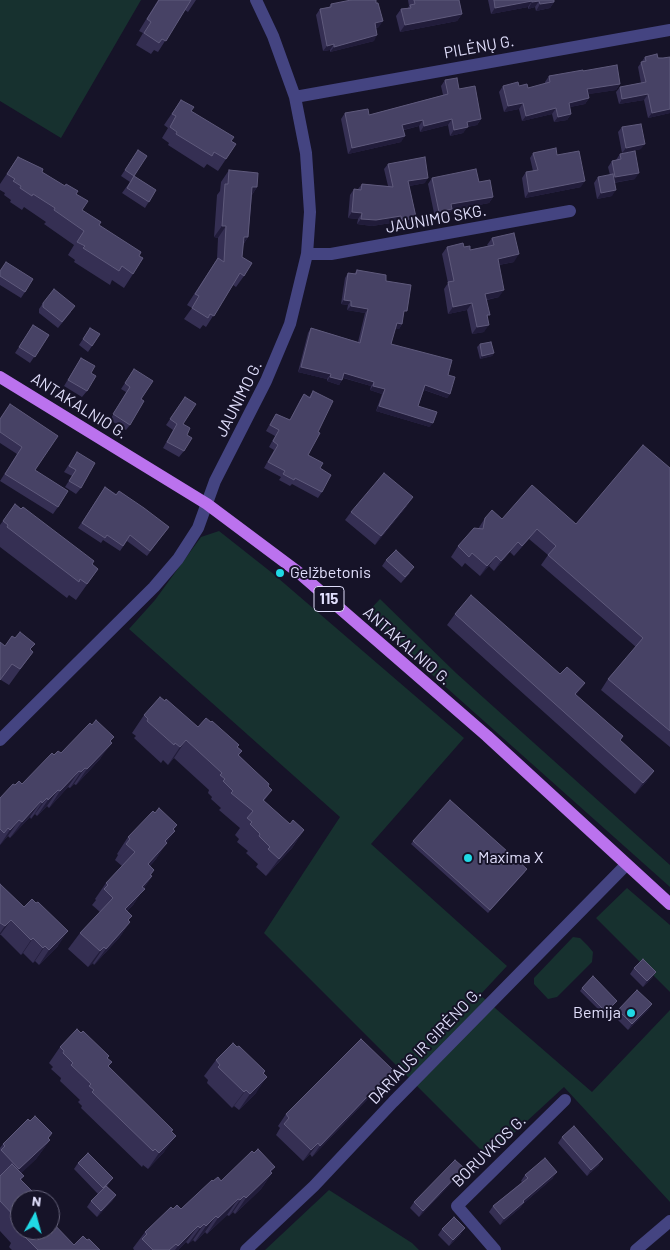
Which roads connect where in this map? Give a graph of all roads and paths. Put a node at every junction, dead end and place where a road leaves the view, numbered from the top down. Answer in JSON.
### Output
{"nodes":[{"id":1,"x":256,"y":0,"type":"edge"},
{"id":2,"x":670,"y":30,"type":"edge"},
{"id":3,"x":295,"y":97,"type":"junction"},
{"id":4,"x":570,"y":211,"type":"dead end"},
{"id":5,"x":307,"y":254,"type":"junction"},
{"id":6,"x":0,"y":377,"type":"edge"},
{"id":7,"x":207,"y":504,"type":"junction"},
{"id":8,"x":0,"y":740,"type":"edge"},
{"id":9,"x":626,"y":865,"type":"junction"},
{"id":10,"x":670,"y":904,"type":"edge"},
{"id":11,"x":565,"y":1100,"type":"dead end"},
{"id":12,"x":670,"y":1221,"type":"edge"},
{"id":13,"x":246,"y":1250,"type":"edge"},
{"id":14,"x":495,"y":1250,"type":"edge"},
{"id":15,"x":636,"y":1250,"type":"edge"}],
"edges":[{"from":1,"to":3,"type":"street","name":"JAUNIMO G."},
{"from":2,"to":3,"type":"street","name":"PILĖNŲ G."},
{"from":3,"to":5,"type":"street","name":"JAUNIMO G."},
{"from":4,"to":5,"type":"street","name":"JAUNIMO SKG."},
{"from":5,"to":7,"type":"street","name":"JAUNIMO G."},
{"from":6,"to":7,"type":"main road","name":"ANTAKALNIO G.","number":"115"},
{"from":7,"to":8,"type":"street","name":"JAUNIMO G."},
{"from":7,"to":9,"type":"main road","name":"ANTAKALNIO G.","number":"115"},
{"from":9,"to":10,"type":"main road","name":"ANTAKALNIO G.","number":"115"},
{"from":9,"to":13,"type":"street","name":"DARIAUS IR GIRĖNO G."},
{"from":11,"to":14,"type":"street","name":"BORUVKOS G."},
{"from":12,"to":15,"type":"street"}]}
